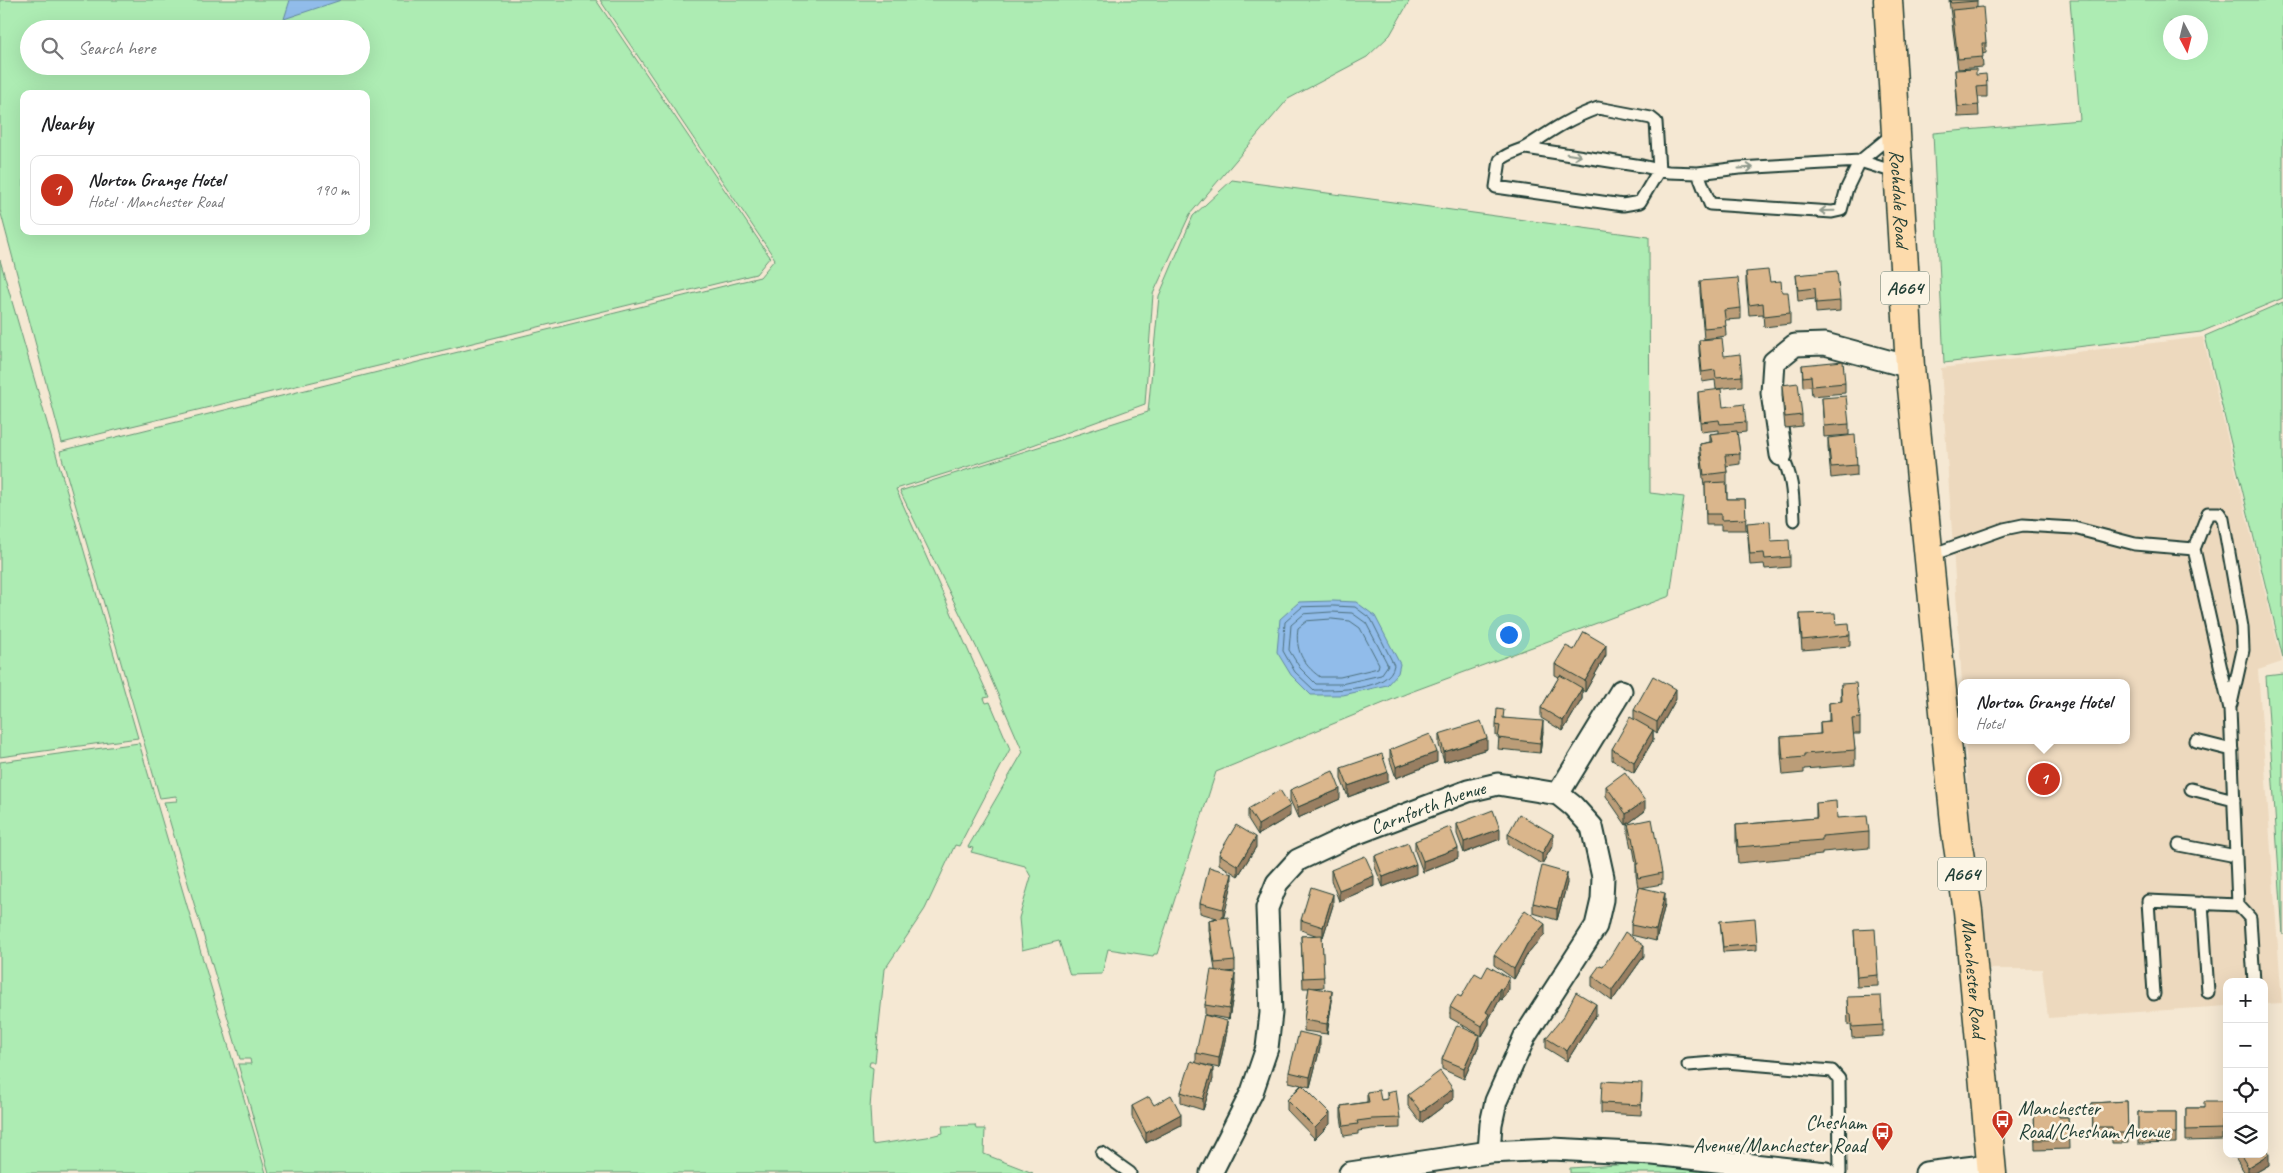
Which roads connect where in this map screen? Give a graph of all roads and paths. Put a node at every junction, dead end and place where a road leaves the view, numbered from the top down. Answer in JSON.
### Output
{"nodes":[{"id":1,"x":1888,"y":0,"type":"edge"},
{"id":2,"x":1895,"y":132,"type":"junction"},
{"id":3,"x":1526,"y":148,"type":"junction"},
{"id":4,"x":1860,"y":161,"type":"junction"},
{"id":5,"x":1659,"y":170,"type":"junction"},
{"id":6,"x":1898,"y":172,"type":"junction"},
{"id":7,"x":1698,"y":173,"type":"junction"},
{"id":8,"x":1910,"y":367,"type":"junction"},
{"id":9,"x":1781,"y":455,"type":"joint"},
{"id":10,"x":1794,"y":520,"type":"dead end"},
{"id":11,"x":2194,"y":549,"type":"junction"},
{"id":12,"x":1930,"y":566,"type":"junction"},
{"id":13,"x":1621,"y":692,"type":"dead end"},
{"id":14,"x":2230,"y":709,"type":"junction"},
{"id":15,"x":2196,"y":741,"type":"dead end"},
{"id":16,"x":2232,"y":750,"type":"junction"},
{"id":17,"x":2191,"y":789,"type":"dead end"},
{"id":18,"x":1558,"y":794,"type":"junction"},
{"id":19,"x":2234,"y":800,"type":"junction"},
{"id":20,"x":2179,"y":846,"type":"dead end"},
{"id":21,"x":2236,"y":856,"type":"junction"},
{"id":22,"x":2202,"y":903,"type":"junction"},
{"id":23,"x":2238,"y":905,"type":"junction"},
{"id":24,"x":2254,"y":978,"type":"edge"},
{"id":25,"x":2208,"y":992,"type":"dead end"},
{"id":26,"x":2154,"y":994,"type":"dead end"},
{"id":27,"x":1688,"y":1065,"type":"dead end"},
{"id":28,"x":1102,"y":1153,"type":"dead end"},
{"id":29,"x":1481,"y":1160,"type":"edge"},
{"id":30,"x":1992,"y":1169,"type":"edge"},
{"id":31,"x":1130,"y":1173,"type":"edge"},
{"id":32,"x":1211,"y":1173,"type":"edge"},
{"id":33,"x":1350,"y":1173,"type":"edge"},
{"id":34,"x":1826,"y":1173,"type":"edge"},
{"id":35,"x":1840,"y":1173,"type":"edge"},
{"id":36,"x":1926,"y":1173,"type":"edge"}],
"edges":[{"from":1,"to":2,"type":"main road","name":"Rochdale Road","number":"A664"},
{"from":2,"to":4,"type":"lane"},
{"from":2,"to":6,"type":"main road","name":"Rochdale Road","number":"A664"},
{"from":3,"to":5,"type":"lane","one_way":true},
{"from":3,"to":5,"type":"lane"},
{"from":3,"to":5,"type":"lane"},
{"from":4,"to":6,"type":"lane"},
{"from":7,"to":4,"type":"lane","one_way":true},
{"from":4,"to":7,"type":"lane","one_way":true},
{"from":5,"to":7,"type":"lane"},
{"from":6,"to":8,"type":"main road","name":"Rochdale Road","number":"A664"},
{"from":8,"to":9,"type":"street"},
{"from":8,"to":12,"type":"main road","name":"Rochdale Road","number":"A664"},
{"from":9,"to":10,"type":"lane"},
{"from":11,"to":12,"type":"lane"},
{"from":11,"to":14,"type":"lane"},
{"from":11,"to":14,"type":"lane"},
{"from":12,"to":30,"type":"main road","name":"Manchester Road","number":"A664"},
{"from":13,"to":18,"type":"street"},
{"from":14,"to":16,"type":"lane"},
{"from":15,"to":16,"type":"lane"},
{"from":16,"to":19,"type":"lane"},
{"from":17,"to":19,"type":"lane"},
{"from":18,"to":29,"type":"street"},
{"from":18,"to":32,"type":"street","name":"Carnforth Avenue"},
{"from":19,"to":21,"type":"lane"},
{"from":20,"to":21,"type":"lane"},
{"from":21,"to":23,"type":"lane"},
{"from":22,"to":23,"type":"lane"},
{"from":22,"to":25,"type":"lane"},
{"from":22,"to":26,"type":"lane"},
{"from":23,"to":24,"type":"lane"},
{"from":27,"to":35,"type":"lane"},
{"from":28,"to":31,"type":"lane"},
{"from":29,"to":33,"type":"street"},
{"from":29,"to":34,"type":"street"},
{"from":30,"to":36,"type":"street"}]}
